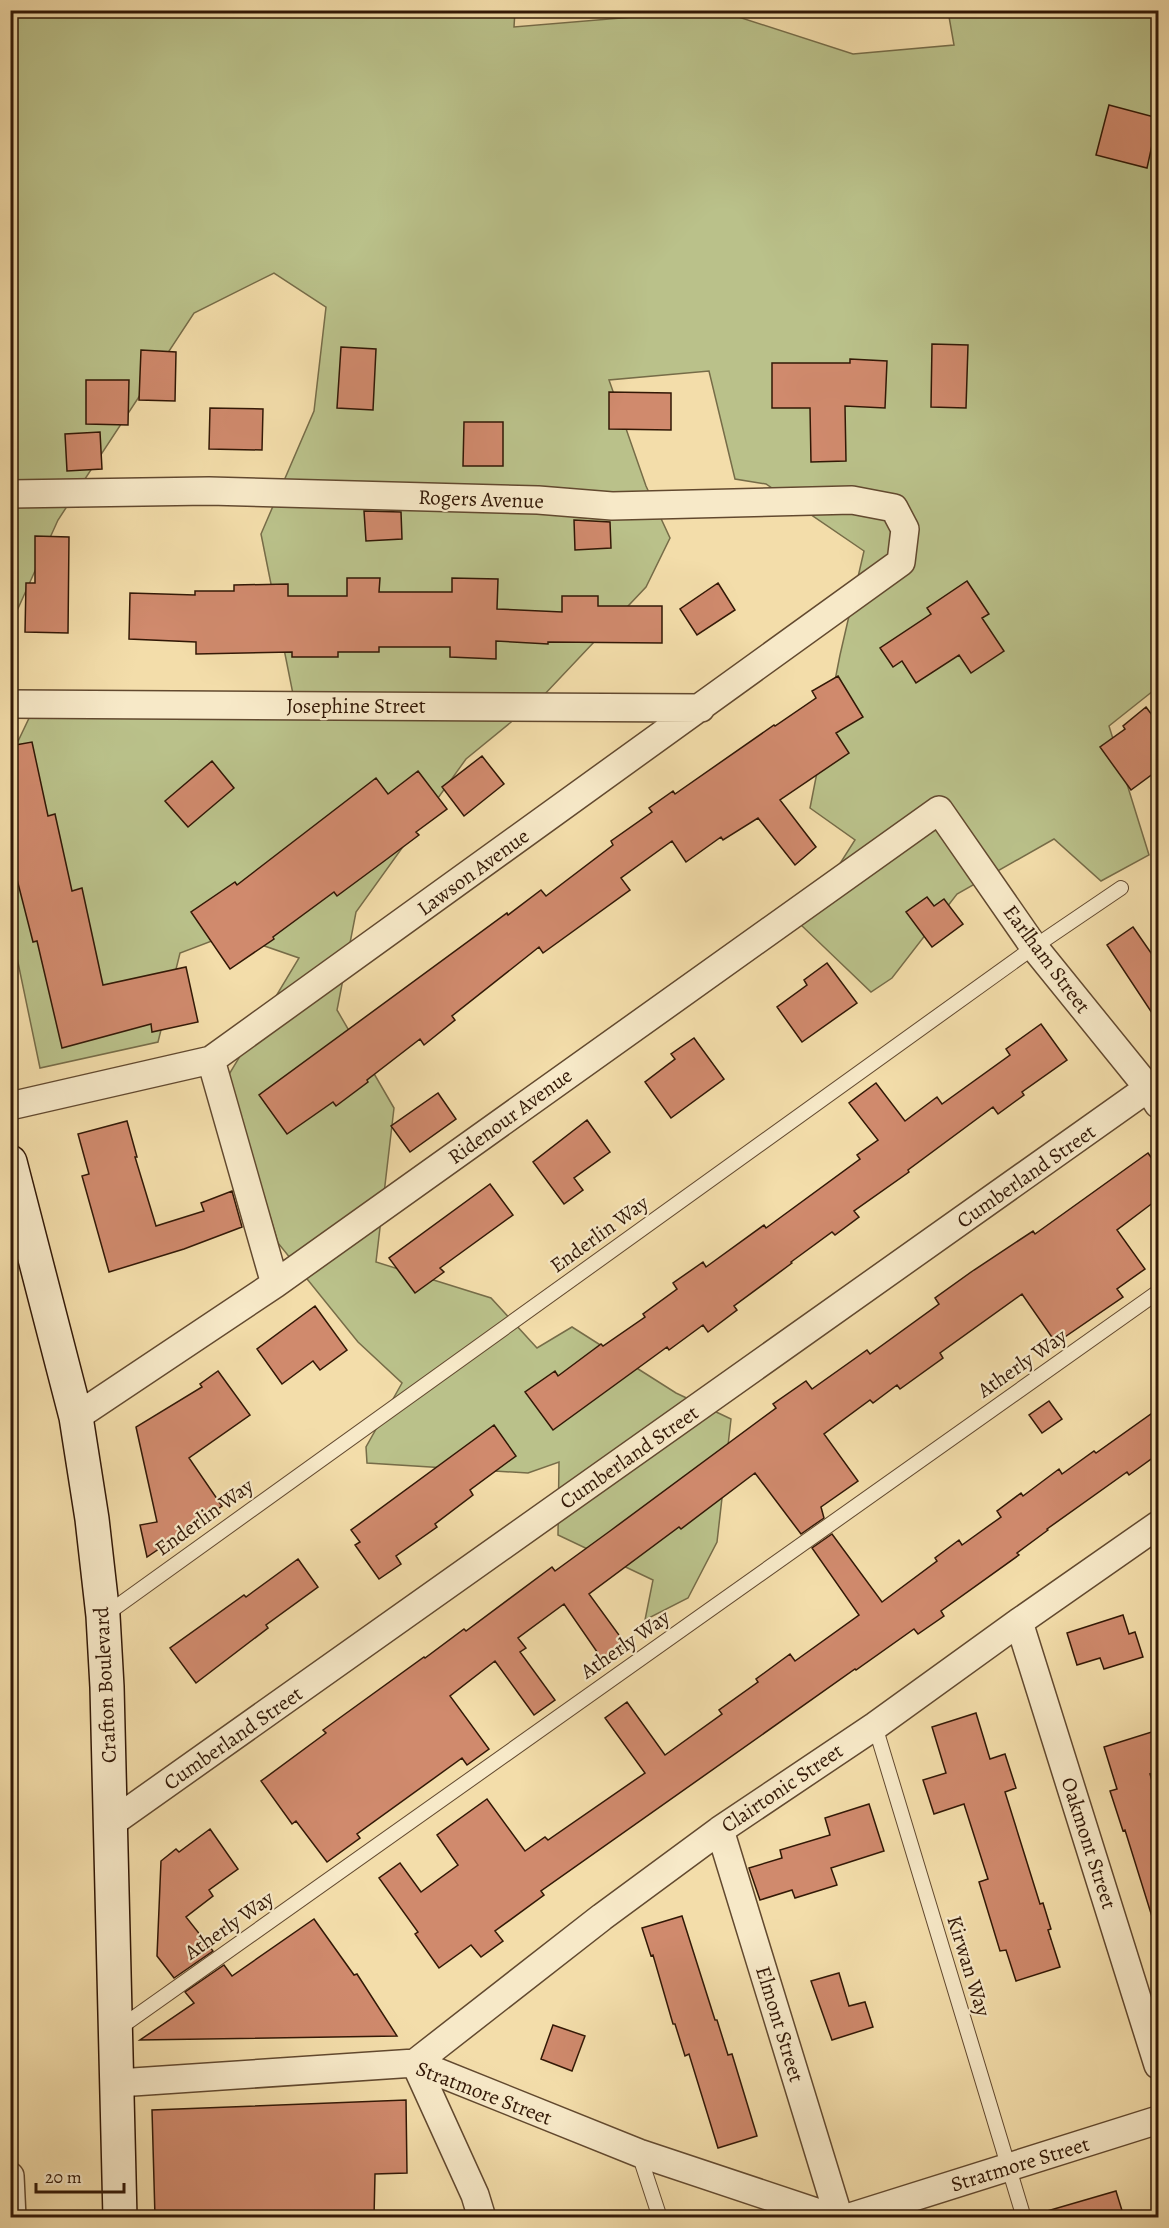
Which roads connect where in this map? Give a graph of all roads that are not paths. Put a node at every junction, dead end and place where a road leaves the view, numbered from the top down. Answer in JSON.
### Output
{"nodes":[{"id":1,"x":10,"y":494,"type":"edge"},
{"id":2,"x":901,"y":562,"type":"joint"},
{"id":3,"x":10,"y":704,"type":"edge"},
{"id":4,"x":701,"y":708,"type":"junction"},
{"id":5,"x":939,"y":810,"type":"joint"},
{"id":6,"x":1121,"y":888,"type":"dead end"},
{"id":7,"x":1034,"y":947,"type":"junction"},
{"id":8,"x":211,"y":1060,"type":"junction"},
{"id":9,"x":1155,"y":1092,"type":"edge"},
{"id":10,"x":10,"y":1106,"type":"edge"},
{"id":11,"x":10,"y":1162,"type":"edge"},
{"id":12,"x":274,"y":1284,"type":"junction"},
{"id":13,"x":1158,"y":1292,"type":"edge"},
{"id":14,"x":76,"y":1417,"type":"junction"},
{"id":15,"x":1158,"y":1525,"type":"edge"},
{"id":16,"x":103,"y":1616,"type":"junction"},
{"id":17,"x":1018,"y":1622,"type":"junction"},
{"id":18,"x":875,"y":1726,"type":"junction"},
{"id":19,"x":110,"y":1824,"type":"junction"},
{"id":20,"x":720,"y":1830,"type":"junction"},
{"id":21,"x":116,"y":2030,"type":"junction"},
{"id":22,"x":415,"y":2063,"type":"junction"},
{"id":23,"x":1158,"y":2065,"type":"edge"},
{"id":24,"x":117,"y":2083,"type":"junction"},
{"id":25,"x":1158,"y":2120,"type":"edge"},
{"id":26,"x":639,"y":2153,"type":"junction"},
{"id":27,"x":1009,"y":2168,"type":"junction"},
{"id":28,"x":10,"y":2176,"type":"edge"},
{"id":29,"x":12,"y":2217,"type":"edge"},
{"id":30,"x":120,"y":2217,"type":"edge"},
{"id":31,"x":483,"y":2217,"type":"edge"},
{"id":32,"x":660,"y":2217,"type":"edge"},
{"id":33,"x":834,"y":2217,"type":"edge"},
{"id":34,"x":839,"y":2217,"type":"edge"},
{"id":35,"x":847,"y":2217,"type":"edge"},
{"id":36,"x":1024,"y":2217,"type":"edge"}],
"edges":[{"from":1,"to":2,"type":"street","name":"Rogers Avenue"},
{"from":2,"to":4,"type":"street","name":"Lawson Avenue"},
{"from":3,"to":4,"type":"street","name":"Josephine Street"},
{"from":4,"to":8,"type":"street","name":"Lawson Avenue"},
{"from":5,"to":7,"type":"street","name":"Earlham Street"},
{"from":5,"to":12,"type":"street","name":"Ridenour Avenue"},
{"from":6,"to":7,"type":"lane","name":"Enderlin Way"},
{"from":7,"to":9,"type":"street","name":"Earlham Street"},
{"from":7,"to":16,"type":"lane","name":"Enderlin Way"},
{"from":8,"to":10,"type":"street","name":"Lawson Avenue"},
{"from":8,"to":12,"type":"street"},
{"from":9,"to":19,"type":"street","name":"Cumberland Street"},
{"from":11,"to":14,"type":"main road","name":"Crafton Boulevard"},
{"from":12,"to":14,"type":"street","name":"Ridenour Avenue"},
{"from":13,"to":21,"type":"lane","name":"Atherly Way"},
{"from":14,"to":16,"type":"main road","name":"Crafton Boulevard"},
{"from":15,"to":17,"type":"street","name":"Clairtonic Street"},
{"from":16,"to":19,"type":"main road","name":"Crafton Boulevard"},
{"from":17,"to":18,"type":"street","name":"Clairtonic Street"},
{"from":17,"to":23,"type":"street","name":"Oakmont Street"},
{"from":18,"to":20,"type":"street","name":"Clairtonic Street"},
{"from":18,"to":27,"type":"lane","name":"Kirwan Way"},
{"from":19,"to":21,"type":"main road","name":"Crafton Boulevard"},
{"from":20,"to":22,"type":"street","name":"Clairtonic Street"},
{"from":20,"to":34,"type":"street","name":"Elmont Street"},
{"from":21,"to":24,"type":"main road","name":"Crafton Boulevard"},
{"from":22,"to":24,"type":"street","name":"Stratmore Street"},
{"from":22,"to":26,"type":"street","name":"Stratmore Street"},
{"from":22,"to":31,"type":"street"},
{"from":24,"to":30,"type":"main road","name":"Crafton Boulevard"},
{"from":25,"to":27,"type":"street","name":"Stratmore Street"},
{"from":26,"to":32,"type":"lane"},
{"from":26,"to":33,"type":"street","name":"Stratmore Street"},
{"from":27,"to":35,"type":"street","name":"Stratmore Street"},
{"from":27,"to":36,"type":"lane","name":"Kirwan Way"},
{"from":28,"to":29,"type":"street"}]}
